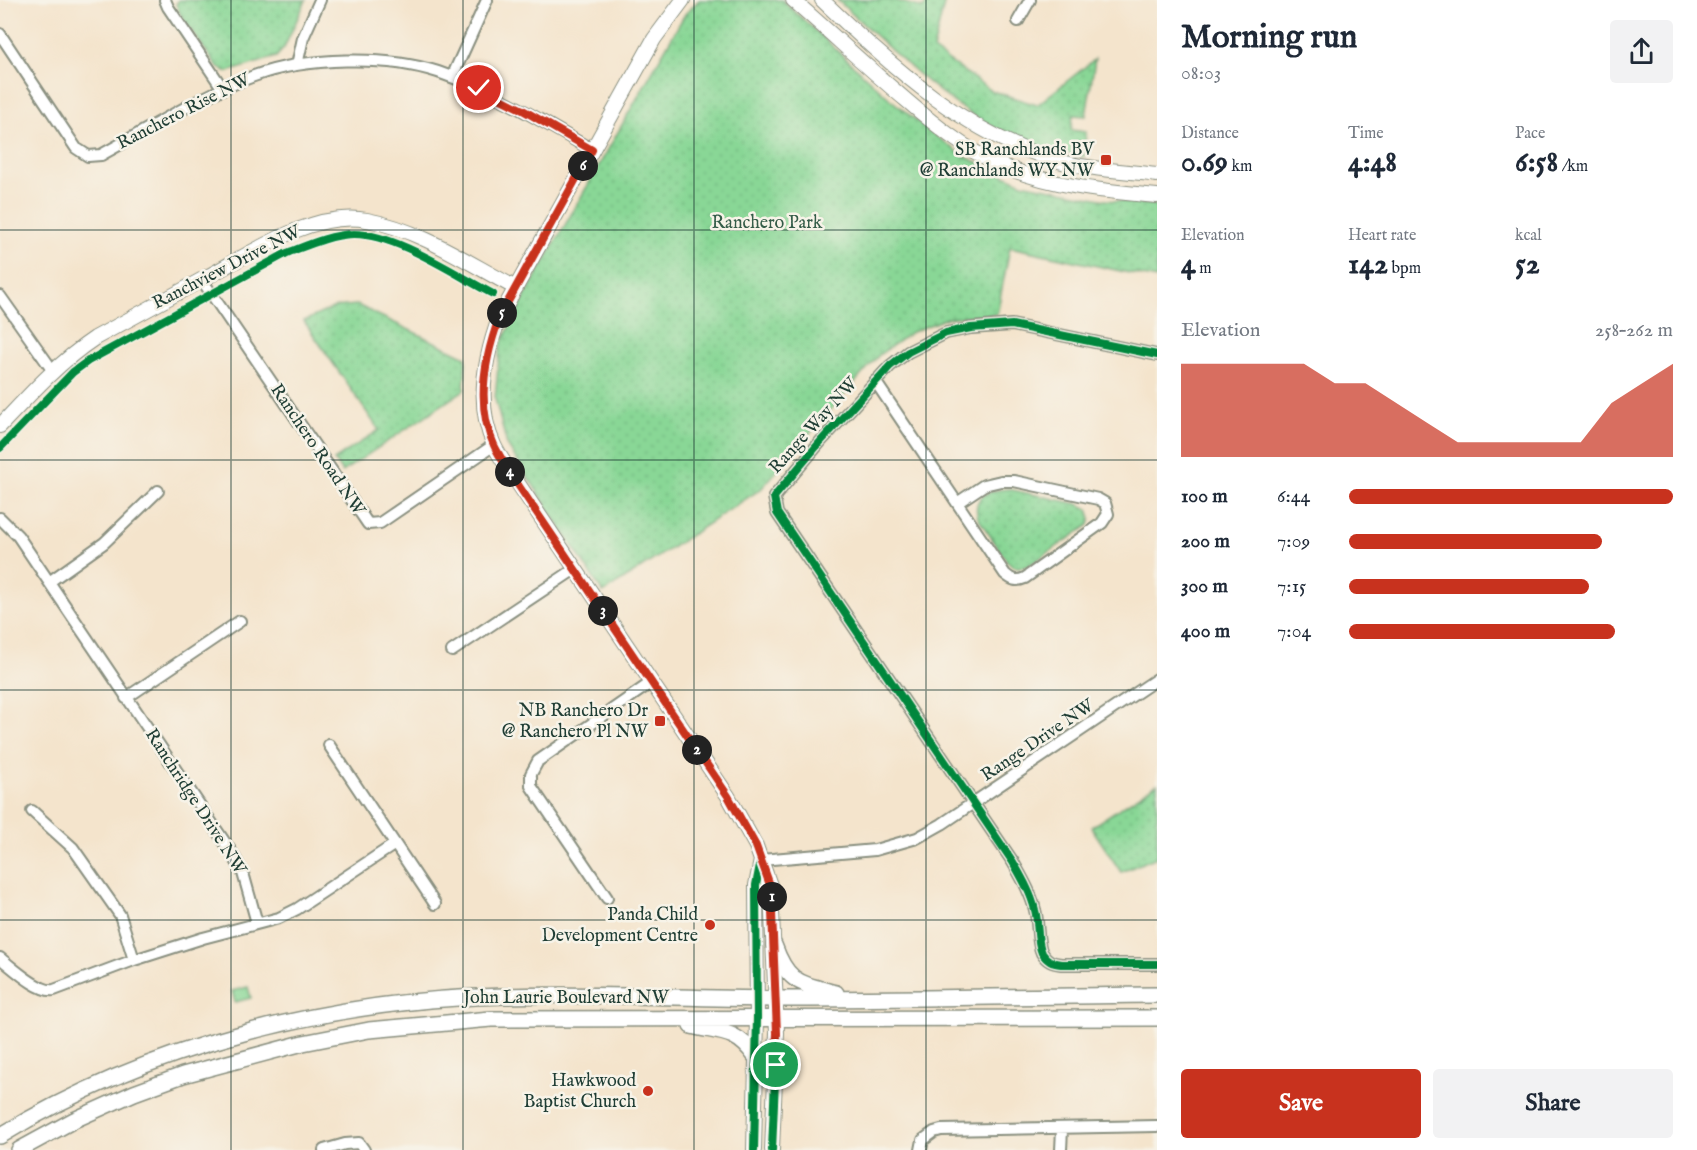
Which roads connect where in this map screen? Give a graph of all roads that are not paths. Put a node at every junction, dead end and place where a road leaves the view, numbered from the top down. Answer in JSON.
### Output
{"nodes":[{"id":1,"x":165,"y":0,"type":"edge"},
{"id":2,"x":320,"y":0,"type":"edge"},
{"id":3,"x":488,"y":0,"type":"edge"},
{"id":4,"x":682,"y":0,"type":"edge"},
{"id":5,"x":793,"y":0,"type":"edge"},
{"id":6,"x":822,"y":0,"type":"edge"},
{"id":7,"x":1030,"y":0,"type":"edge"},
{"id":8,"x":1018,"y":21,"type":"dead end"},
{"id":9,"x":0,"y":34,"type":"edge"},
{"id":10,"x":297,"y":65,"type":"junction"},
{"id":11,"x":452,"y":78,"type":"junction"},
{"id":12,"x":223,"y":89,"type":"junction"},
{"id":13,"x":592,"y":150,"type":"junction"},
{"id":14,"x":1157,"y":175,"type":"edge"},
{"id":15,"x":1157,"y":196,"type":"edge"},
{"id":16,"x":202,"y":280,"type":"junction"},
{"id":17,"x":516,"y":288,"type":"junction"},
{"id":18,"x":0,"y":296,"type":"edge"},
{"id":19,"x":1157,"y":355,"type":"edge"},
{"id":20,"x":52,"y":371,"type":"junction"},
{"id":21,"x":875,"y":381,"type":"junction"},
{"id":22,"x":0,"y":426,"type":"edge"},
{"id":23,"x":494,"y":445,"type":"junction"},
{"id":24,"x":158,"y":491,"type":"dead end"},
{"id":25,"x":957,"y":502,"type":"junction"},
{"id":26,"x":0,"y":518,"type":"edge"},
{"id":27,"x":575,"y":569,"type":"junction"},
{"id":28,"x":49,"y":582,"type":"junction"},
{"id":29,"x":240,"y":621,"type":"dead end"},
{"id":30,"x":452,"y":651,"type":"dead end"},
{"id":31,"x":1157,"y":679,"type":"edge"},
{"id":32,"x":652,"y":682,"type":"junction"},
{"id":33,"x":126,"y":698,"type":"junction"},
{"id":34,"x":329,"y":745,"type":"dead end"},
{"id":35,"x":973,"y":803,"type":"junction"},
{"id":36,"x":32,"y":811,"type":"dead end"},
{"id":37,"x":395,"y":844,"type":"junction"},
{"id":38,"x":761,"y":860,"type":"junction"},
{"id":39,"x":607,"y":898,"type":"dead end"},
{"id":40,"x":435,"y":904,"type":"dead end"},
{"id":41,"x":257,"y":923,"type":"junction"},
{"id":42,"x":774,"y":945,"type":"junction"},
{"id":43,"x":0,"y":958,"type":"edge"},
{"id":44,"x":134,"y":960,"type":"junction"},
{"id":45,"x":1157,"y":964,"type":"edge"},
{"id":46,"x":1157,"y":996,"type":"edge"},
{"id":47,"x":757,"y":998,"type":"junction"},
{"id":48,"x":854,"y":998,"type":"junction"},
{"id":49,"x":774,"y":999,"type":"junction"},
{"id":50,"x":757,"y":1018,"type":"junction"},
{"id":51,"x":775,"y":1018,"type":"junction"},
{"id":52,"x":1157,"y":1018,"type":"edge"},
{"id":53,"x":681,"y":1020,"type":"junction"},
{"id":54,"x":755,"y":1056,"type":"junction"},
{"id":55,"x":1157,"y":1126,"type":"edge"},
{"id":56,"x":1062,"y":1129,"type":"junction"},
{"id":57,"x":0,"y":1136,"type":"edge"},
{"id":58,"x":19,"y":1150,"type":"edge"},
{"id":59,"x":324,"y":1150,"type":"edge"},
{"id":60,"x":364,"y":1150,"type":"edge"},
{"id":61,"x":754,"y":1150,"type":"edge"},
{"id":62,"x":772,"y":1150,"type":"edge"},
{"id":63,"x":921,"y":1150,"type":"edge"},
{"id":64,"x":1061,"y":1150,"type":"edge"}],
"edges":[{"from":1,"to":12,"type":"street"},
{"from":2,"to":10,"type":"street"},
{"from":3,"to":11,"type":"street"},
{"from":4,"to":13,"type":"street"},
{"from":5,"to":15,"type":"street"},
{"from":6,"to":14,"type":"street"},
{"from":7,"to":8,"type":"street"},
{"from":9,"to":12,"type":"street","name":"Ranchero Rise NW"},
{"from":10,"to":11,"type":"street","name":"Ranchero Rise NW"},
{"from":10,"to":12,"type":"street","name":"Ranchero Rise NW"},
{"from":11,"to":13,"type":"street","name":"Ranchero Rise NW"},
{"from":13,"to":17,"type":"street"},
{"from":16,"to":17,"type":"street","name":"Ranchview Drive NW"},
{"from":16,"to":20,"type":"street","name":"Ranchview Drive NW"},
{"from":16,"to":23,"type":"street","name":"Ranchero Road NW"},
{"from":17,"to":23,"type":"street"},
{"from":18,"to":20,"type":"street"},
{"from":19,"to":21,"type":"street","name":"Range Way NW"},
{"from":20,"to":22,"type":"street","name":"Ranchview Drive NW"},
{"from":21,"to":25,"type":"street"},
{"from":21,"to":35,"type":"street","name":"Range Way NW"},
{"from":23,"to":27,"type":"street"},
{"from":24,"to":28,"type":"street"},
{"from":25,"to":25,"type":"street"},
{"from":26,"to":28,"type":"street","name":"Ranchridge Drive NW"},
{"from":27,"to":30,"type":"street"},
{"from":27,"to":32,"type":"street"},
{"from":28,"to":33,"type":"street","name":"Ranchridge Drive NW"},
{"from":29,"to":33,"type":"street"},
{"from":31,"to":35,"type":"street","name":"Range Drive NW"},
{"from":32,"to":38,"type":"street"},
{"from":32,"to":39,"type":"street"},
{"from":33,"to":41,"type":"street","name":"Ranchridge Drive NW"},
{"from":34,"to":37,"type":"street"},
{"from":35,"to":38,"type":"street","name":"Range Drive NW"},
{"from":35,"to":45,"type":"street","name":"Range Way NW"},
{"from":36,"to":44,"type":"street"},
{"from":37,"to":40,"type":"street"},
{"from":37,"to":41,"type":"street"},
{"from":38,"to":42,"type":"street"},
{"from":38,"to":47,"type":"street"},
{"from":41,"to":44,"type":"street"},
{"from":42,"to":48,"type":"main road"},
{"from":42,"to":49,"type":"street"},
{"from":43,"to":44,"type":"street"},
{"from":46,"to":48,"type":"main road","name":"John Laurie Boulevard NW"},
{"from":47,"to":49,"type":"main road","name":"John Laurie Boulevard NW"},
{"from":47,"to":50,"type":"street"},
{"from":47,"to":57,"type":"main road","name":"John Laurie Boulevard NW"},
{"from":48,"to":49,"type":"main road","name":"John Laurie Boulevard NW"},
{"from":49,"to":51,"type":"street"},
{"from":50,"to":51,"type":"main road","name":"John Laurie Boulevard NW"},
{"from":50,"to":53,"type":"main road","name":"John Laurie Boulevard NW"},
{"from":50,"to":54,"type":"street"},
{"from":51,"to":52,"type":"main road","name":"John Laurie Boulevard NW"},
{"from":51,"to":62,"type":"street"},
{"from":53,"to":54,"type":"main road"},
{"from":53,"to":58,"type":"main road","name":"John Laurie Boulevard NW"},
{"from":54,"to":61,"type":"street"},
{"from":55,"to":56,"type":"street"},
{"from":56,"to":63,"type":"street"},
{"from":56,"to":64,"type":"street"},
{"from":59,"to":60,"type":"street"}]}
